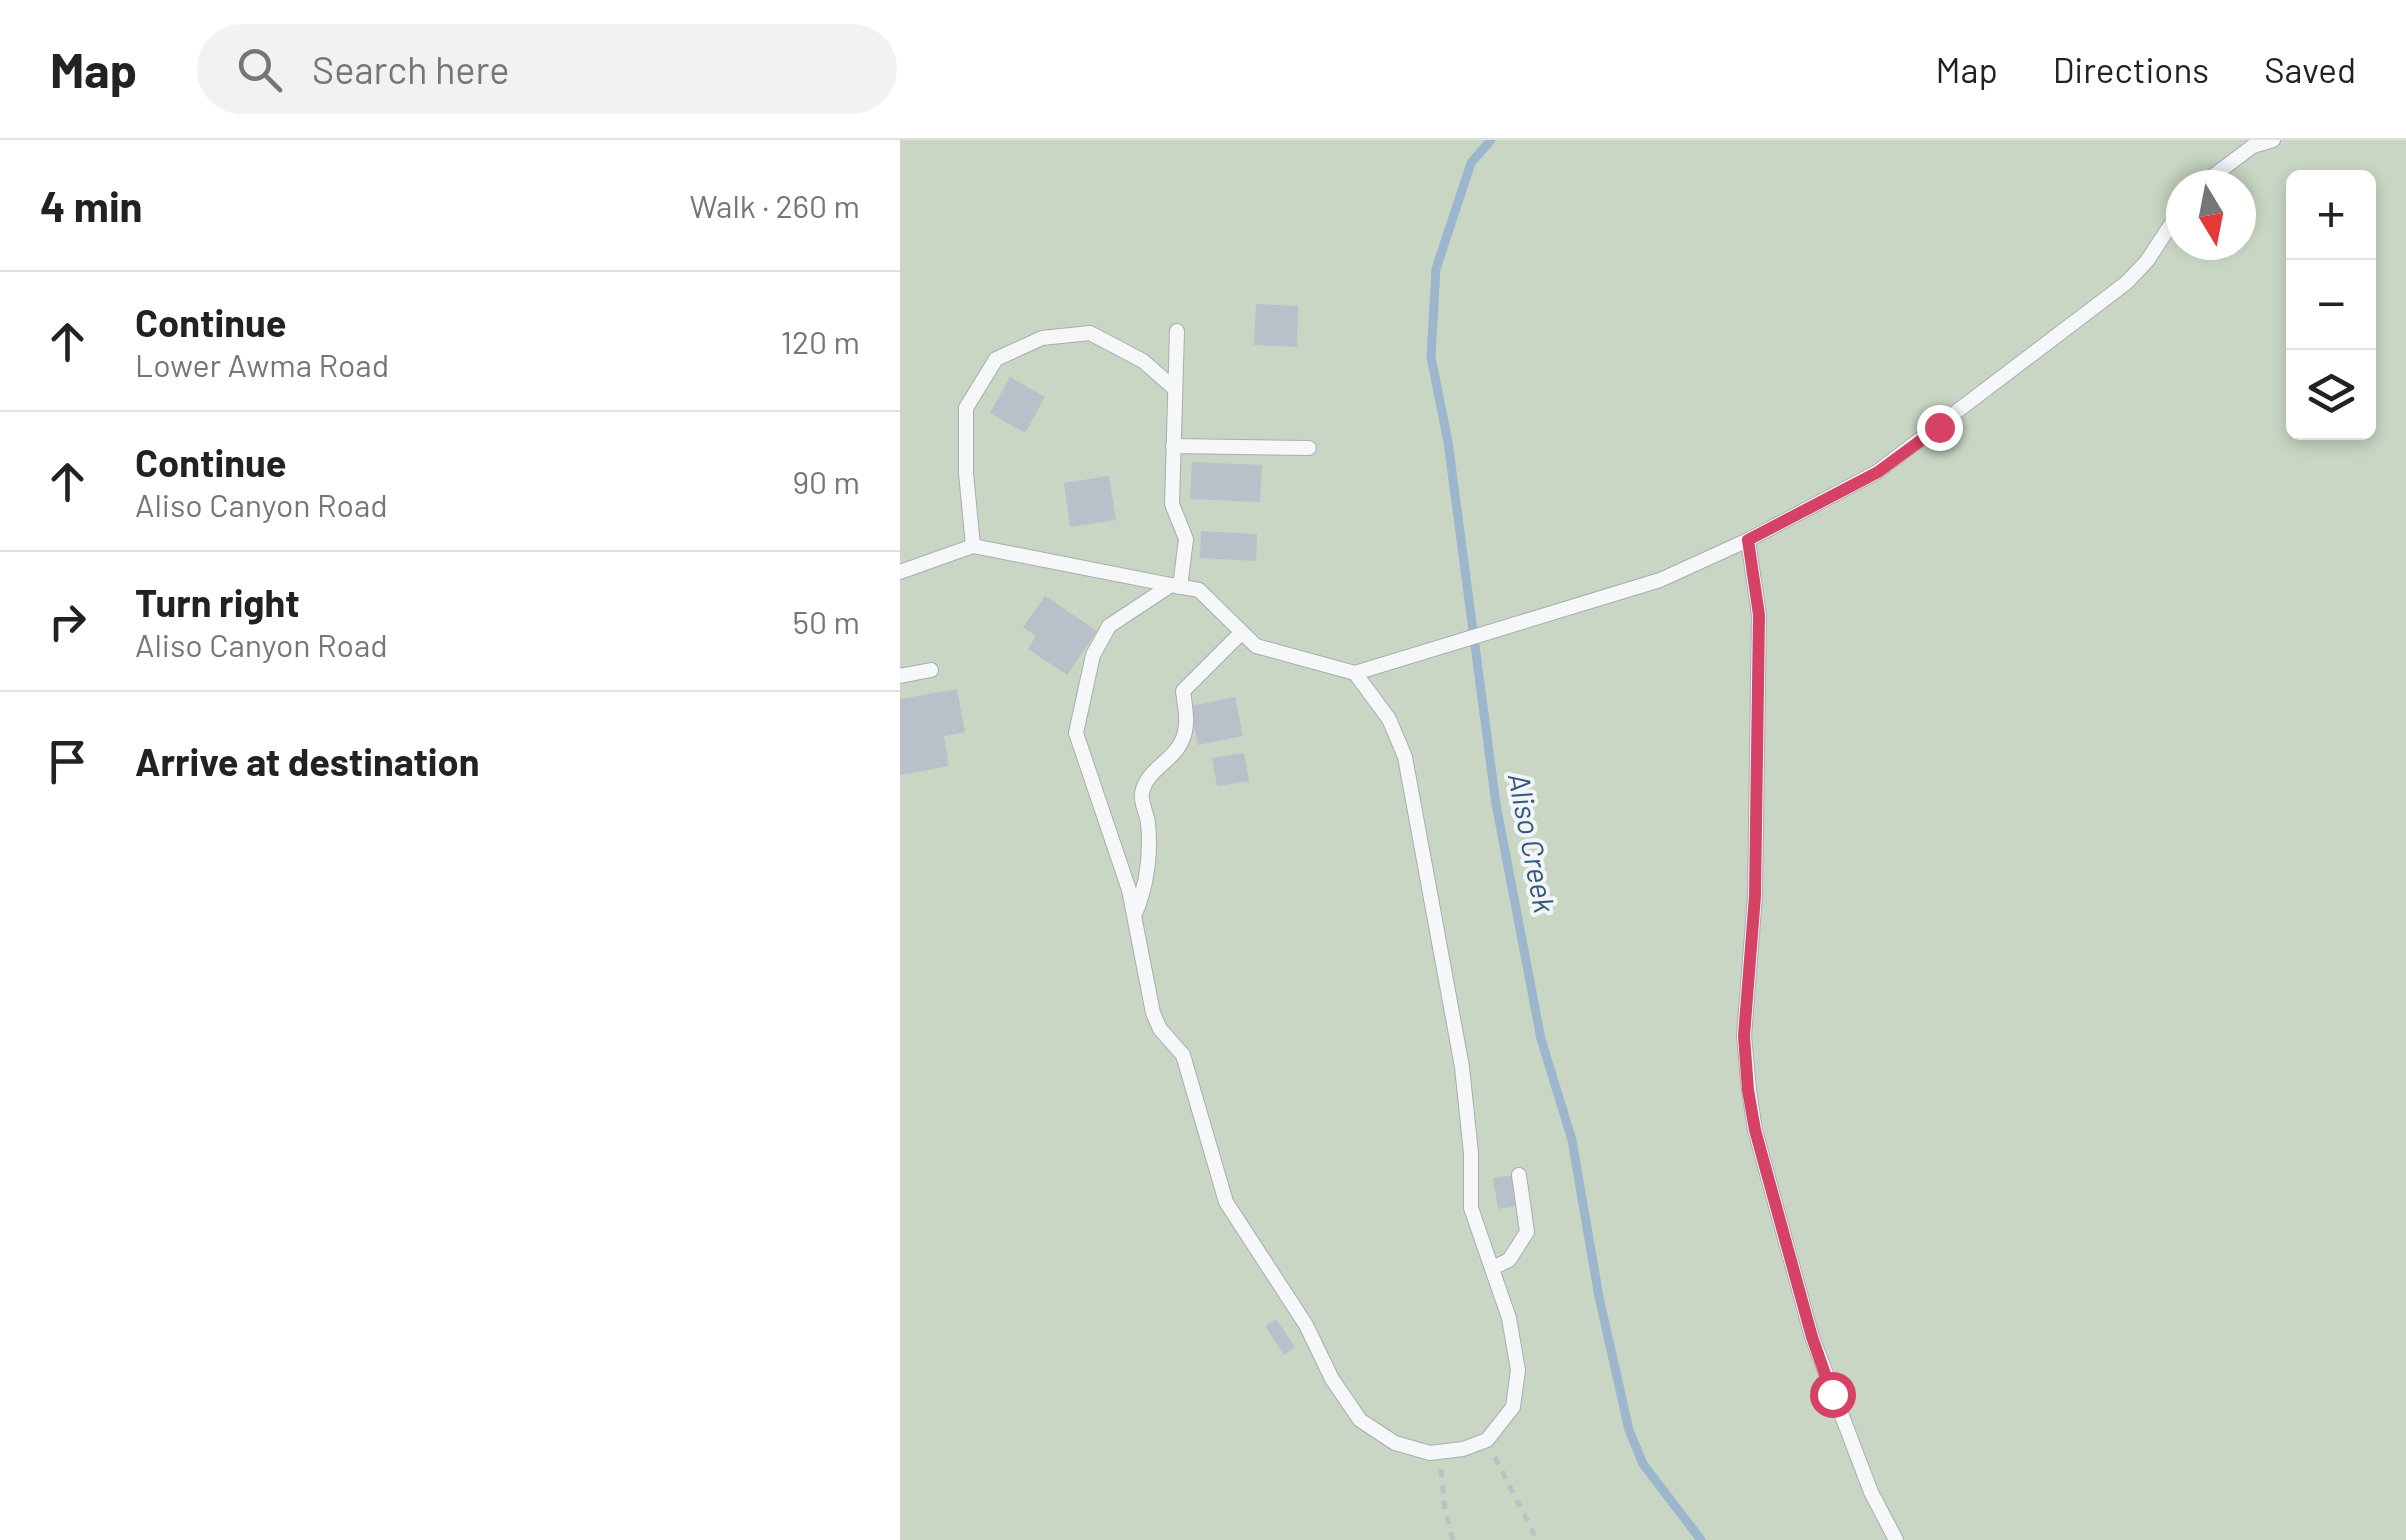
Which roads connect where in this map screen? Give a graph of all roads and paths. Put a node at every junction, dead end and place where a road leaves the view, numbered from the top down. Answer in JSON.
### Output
{"nodes":[{"id":1,"x":2273,"y":140,"type":"edge"},
{"id":2,"x":2221,"y":170,"type":"edge"},
{"id":3,"x":2166,"y":231,"type":"edge"},
{"id":4,"x":1177,"y":330,"type":"dead end"},
{"id":5,"x":1175,"y":389,"type":"junction"},
{"id":6,"x":1174,"y":446,"type":"junction"},
{"id":7,"x":1309,"y":448,"type":"dead end"},
{"id":8,"x":1748,"y":540,"type":"junction"},
{"id":9,"x":973,"y":546,"type":"junction"},
{"id":10,"x":900,"y":572,"type":"edge"},
{"id":11,"x":1176,"y":586,"type":"junction"},
{"id":12,"x":1241,"y":633,"type":"junction"},
{"id":13,"x":930,"y":670,"type":"dead end"},
{"id":14,"x":1355,"y":672,"type":"junction"},
{"id":15,"x":900,"y":676,"type":"edge"},
{"id":16,"x":1134,"y":916,"type":"junction"},
{"id":17,"x":1519,"y":1175,"type":"dead end"},
{"id":18,"x":1492,"y":1268,"type":"junction"},
{"id":19,"x":1487,"y":1440,"type":"junction"},
{"id":20,"x":1440,"y":1452,"type":"junction"},
{"id":21,"x":1453,"y":1540,"type":"edge"},
{"id":22,"x":1536,"y":1540,"type":"edge"},
{"id":23,"x":1896,"y":1540,"type":"edge"}],
"edges":[{"from":1,"to":2,"type":"lane"},
{"from":3,"to":8,"type":"lane"},
{"from":4,"to":5,"type":"lane"},
{"from":5,"to":6,"type":"lane"},
{"from":5,"to":9,"type":"lane"},
{"from":6,"to":7,"type":"lane"},
{"from":6,"to":11,"type":"lane"},
{"from":8,"to":14,"type":"lane"},
{"from":8,"to":23,"type":"lane"},
{"from":9,"to":10,"type":"lane"},
{"from":9,"to":11,"type":"lane"},
{"from":11,"to":12,"type":"lane"},
{"from":11,"to":16,"type":"lane"},
{"from":12,"to":14,"type":"lane"},
{"from":12,"to":16,"type":"lane"},
{"from":13,"to":15,"type":"lane"},
{"from":14,"to":18,"type":"lane"},
{"from":16,"to":20,"type":"lane"},
{"from":17,"to":18,"type":"lane"},
{"from":18,"to":19,"type":"lane"},
{"from":19,"to":20,"type":"lane"},
{"from":19,"to":22,"type":"path"},
{"from":20,"to":21,"type":"path"}]}
